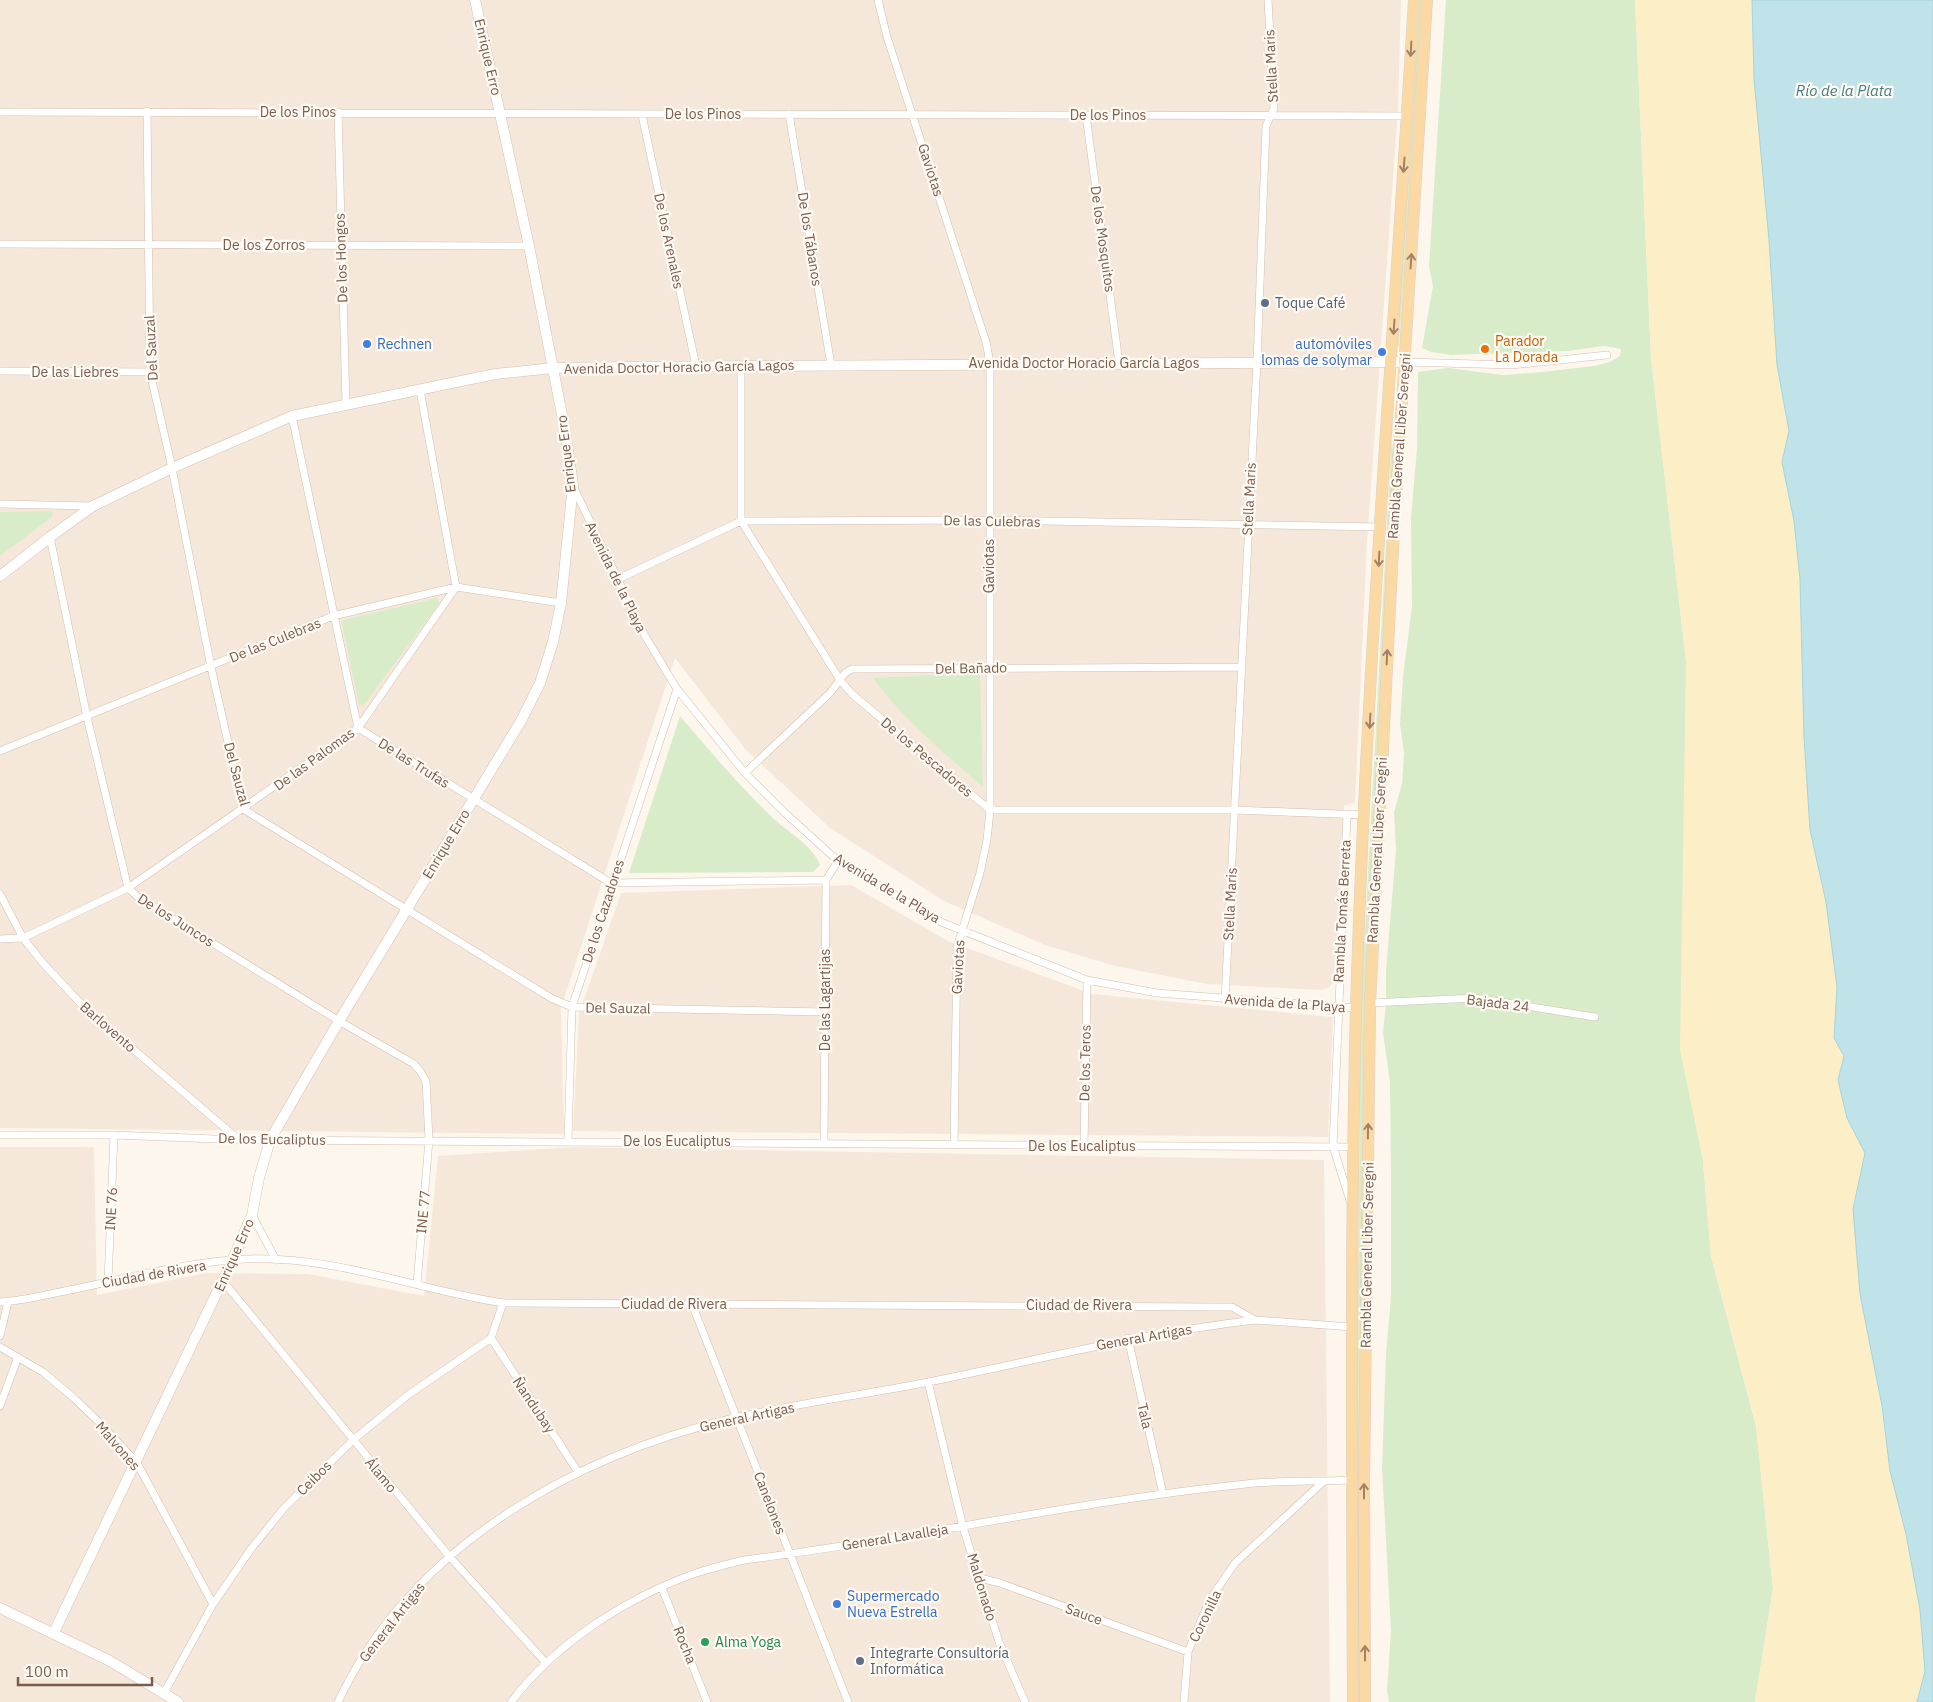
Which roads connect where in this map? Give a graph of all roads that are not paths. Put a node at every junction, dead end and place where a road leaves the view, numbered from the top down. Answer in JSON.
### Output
{"nodes":[{"id":1,"x":475,"y":0,"type":"edge"},
{"id":2,"x":878,"y":0,"type":"edge"},
{"id":3,"x":1268,"y":0,"type":"edge"},
{"id":4,"x":1414,"y":0,"type":"edge"},
{"id":5,"x":1427,"y":0,"type":"edge"},
{"id":6,"x":147,"y":111,"type":"junction"},
{"id":7,"x":0,"y":112,"type":"edge"},
{"id":8,"x":338,"y":112,"type":"junction"},
{"id":9,"x":501,"y":114,"type":"junction"},
{"id":10,"x":642,"y":114,"type":"junction"},
{"id":11,"x":789,"y":114,"type":"junction"},
{"id":12,"x":913,"y":114,"type":"junction"},
{"id":13,"x":1086,"y":115,"type":"junction"},
{"id":14,"x":1270,"y":116,"type":"junction"},
{"id":15,"x":1407,"y":116,"type":"junction"},
{"id":16,"x":0,"y":244,"type":"edge"},
{"id":17,"x":148,"y":244,"type":"junction"},
{"id":18,"x":341,"y":245,"type":"junction"},
{"id":19,"x":529,"y":246,"type":"junction"},
{"id":20,"x":1607,"y":355,"type":"dead end"},
{"id":21,"x":1257,"y":361,"type":"junction"},
{"id":22,"x":1391,"y":361,"type":"junction"},
{"id":23,"x":1405,"y":362,"type":"junction"},
{"id":24,"x":990,"y":363,"type":"junction"},
{"id":25,"x":1119,"y":363,"type":"junction"},
{"id":26,"x":831,"y":365,"type":"junction"},
{"id":27,"x":696,"y":366,"type":"junction"},
{"id":28,"x":741,"y":366,"type":"junction"},
{"id":29,"x":553,"y":368,"type":"junction"},
{"id":30,"x":0,"y":371,"type":"edge"},
{"id":31,"x":150,"y":372,"type":"junction"},
{"id":32,"x":420,"y":390,"type":"junction"},
{"id":33,"x":346,"y":404,"type":"junction"},
{"id":34,"x":292,"y":416,"type":"junction"},
{"id":35,"x":172,"y":468,"type":"junction"},
{"id":36,"x":573,"y":485,"type":"junction"},
{"id":37,"x":0,"y":504,"type":"edge"},
{"id":38,"x":94,"y":506,"type":"junction"},
{"id":39,"x":989,"y":520,"type":"junction"},
{"id":40,"x":741,"y":521,"type":"junction"},
{"id":41,"x":1247,"y":526,"type":"junction"},
{"id":42,"x":1381,"y":527,"type":"junction"},
{"id":43,"x":50,"y":537,"type":"junction"},
{"id":44,"x":0,"y":576,"type":"edge"},
{"id":45,"x":616,"y":580,"type":"junction"},
{"id":46,"x":456,"y":587,"type":"junction"},
{"id":47,"x":561,"y":604,"type":"junction"},
{"id":48,"x":333,"y":616,"type":"junction"},
{"id":49,"x":211,"y":667,"type":"junction"},
{"id":50,"x":990,"y":667,"type":"junction"},
{"id":51,"x":1240,"y":667,"type":"junction"},
{"id":52,"x":840,"y":680,"type":"junction"},
{"id":53,"x":677,"y":689,"type":"junction"},
{"id":54,"x":87,"y":717,"type":"junction"},
{"id":55,"x":358,"y":728,"type":"junction"},
{"id":56,"x":0,"y":751,"type":"edge"},
{"id":57,"x":745,"y":772,"type":"junction"},
{"id":58,"x":473,"y":799,"type":"junction"},
{"id":59,"x":243,"y":809,"type":"junction"},
{"id":60,"x":990,"y":810,"type":"junction"},
{"id":61,"x":1234,"y":810,"type":"junction"},
{"id":62,"x":1347,"y":814,"type":"junction"},
{"id":63,"x":1365,"y":815,"type":"junction"},
{"id":64,"x":838,"y":861,"type":"junction"},
{"id":65,"x":826,"y":880,"type":"junction"},
{"id":66,"x":611,"y":883,"type":"junction"},
{"id":67,"x":128,"y":888,"type":"junction"},
{"id":68,"x":0,"y":894,"type":"edge"},
{"id":69,"x":406,"y":910,"type":"junction"},
{"id":70,"x":961,"y":931,"type":"junction"},
{"id":71,"x":23,"y":938,"type":"junction"},
{"id":72,"x":0,"y":939,"type":"edge"},
{"id":73,"x":1087,"y":980,"type":"junction"},
{"id":74,"x":1225,"y":1000,"type":"junction"},
{"id":75,"x":1370,"y":1003,"type":"junction"},
{"id":76,"x":572,"y":1008,"type":"junction"},
{"id":77,"x":1338,"y":1008,"type":"junction"},
{"id":78,"x":1356,"y":1008,"type":"junction"},
{"id":79,"x":825,"y":1012,"type":"junction"},
{"id":80,"x":1595,"y":1017,"type":"dead end"},
{"id":81,"x":339,"y":1021,"type":"junction"},
{"id":82,"x":0,"y":1135,"type":"edge"},
{"id":83,"x":114,"y":1135,"type":"junction"},
{"id":84,"x":240,"y":1140,"type":"junction"},
{"id":85,"x":270,"y":1140,"type":"junction"},
{"id":86,"x":429,"y":1140,"type":"junction"},
{"id":87,"x":568,"y":1140,"type":"junction"},
{"id":88,"x":824,"y":1142,"type":"junction"},
{"id":89,"x":954,"y":1144,"type":"junction"},
{"id":90,"x":1084,"y":1146,"type":"junction"},
{"id":91,"x":1333,"y":1146,"type":"junction"},
{"id":92,"x":1354,"y":1146,"type":"junction"},
{"id":93,"x":1354,"y":1214,"type":"junction"},
{"id":94,"x":252,"y":1215,"type":"junction"},
{"id":95,"x":276,"y":1260,"type":"junction"},
{"id":96,"x":232,"y":1261,"type":"junction"},
{"id":97,"x":223,"y":1281,"type":"junction"},
{"id":98,"x":108,"y":1282,"type":"junction"},
{"id":99,"x":417,"y":1284,"type":"junction"},
{"id":100,"x":0,"y":1302,"type":"edge"},
{"id":101,"x":8,"y":1302,"type":"junction"},
{"id":102,"x":503,"y":1303,"type":"junction"},
{"id":103,"x":692,"y":1304,"type":"junction"},
{"id":104,"x":1255,"y":1320,"type":"junction"},
{"id":105,"x":1352,"y":1327,"type":"junction"},
{"id":106,"x":0,"y":1336,"type":"edge"},
{"id":107,"x":491,"y":1338,"type":"junction"},
{"id":108,"x":1128,"y":1338,"type":"junction"},
{"id":109,"x":0,"y":1347,"type":"edge"},
{"id":110,"x":18,"y":1357,"type":"junction"},
{"id":111,"x":928,"y":1382,"type":"junction"},
{"id":112,"x":0,"y":1406,"type":"edge"},
{"id":113,"x":736,"y":1417,"type":"junction"},
{"id":114,"x":353,"y":1440,"type":"junction"},
{"id":115,"x":137,"y":1463,"type":"junction"},
{"id":116,"x":578,"y":1472,"type":"junction"},
{"id":117,"x":1352,"y":1480,"type":"junction"},
{"id":118,"x":1323,"y":1482,"type":"junction"},
{"id":119,"x":1163,"y":1494,"type":"junction"},
{"id":120,"x":963,"y":1527,"type":"junction"},
{"id":121,"x":790,"y":1554,"type":"junction"},
{"id":122,"x":449,"y":1556,"type":"junction"},
{"id":123,"x":980,"y":1578,"type":"junction"},
{"id":124,"x":662,"y":1588,"type":"junction"},
{"id":125,"x":213,"y":1604,"type":"junction"},
{"id":126,"x":0,"y":1608,"type":"edge"},
{"id":127,"x":54,"y":1632,"type":"junction"},
{"id":128,"x":1188,"y":1652,"type":"junction"},
{"id":129,"x":546,"y":1663,"type":"junction"},
{"id":130,"x":164,"y":1694,"type":"junction"},
{"id":131,"x":178,"y":1702,"type":"edge"},
{"id":132,"x":338,"y":1702,"type":"edge"},
{"id":133,"x":511,"y":1702,"type":"edge"},
{"id":134,"x":707,"y":1702,"type":"edge"},
{"id":135,"x":848,"y":1702,"type":"edge"},
{"id":136,"x":1025,"y":1702,"type":"edge"},
{"id":137,"x":1184,"y":1702,"type":"edge"},
{"id":138,"x":1352,"y":1702,"type":"edge"},
{"id":139,"x":1365,"y":1702,"type":"edge"}],
"edges":[{"from":1,"to":9,"type":"street","name":"Enrique Erro"},
{"from":2,"to":12,"type":"street","name":"Gaviotas"},
{"from":3,"to":14,"type":"street","name":"Stella Maris"},
{"from":4,"to":15,"type":"main road","name":"Rambla General Liber Seregni","one_way":true},
{"from":23,"to":5,"type":"main road","name":"Rambla General Liber Seregni","one_way":true},
{"from":6,"to":7,"type":"street","name":"De los Pinos"},
{"from":6,"to":8,"type":"street","name":"De los Pinos"},
{"from":6,"to":17,"type":"street","name":"Del Sauzal"},
{"from":8,"to":9,"type":"street","name":"De los Pinos"},
{"from":8,"to":18,"type":"street","name":"De los Hongos"},
{"from":9,"to":10,"type":"street","name":"De los Pinos"},
{"from":9,"to":19,"type":"street","name":"Enrique Erro"},
{"from":10,"to":11,"type":"street","name":"De los Pinos"},
{"from":10,"to":27,"type":"street","name":"De los Arenales"},
{"from":11,"to":12,"type":"street","name":"De los Pinos"},
{"from":11,"to":26,"type":"street","name":"De los Tábanos"},
{"from":12,"to":13,"type":"street","name":"De los Pinos"},
{"from":12,"to":24,"type":"street","name":"Gaviotas"},
{"from":13,"to":14,"type":"street","name":"De los Pinos"},
{"from":13,"to":25,"type":"street","name":"De los Mosquitos"},
{"from":14,"to":15,"type":"street","name":"De los Pinos"},
{"from":14,"to":21,"type":"street","name":"Stella Maris"},
{"from":15,"to":22,"type":"main road","name":"Rambla General Liber Seregni","one_way":true},
{"from":16,"to":17,"type":"street","name":"De los Zorros"},
{"from":17,"to":18,"type":"street","name":"De los Zorros"},
{"from":17,"to":31,"type":"street","name":"Del Sauzal"},
{"from":18,"to":19,"type":"street","name":"De los Zorros"},
{"from":18,"to":33,"type":"street","name":"De los Hongos"},
{"from":19,"to":29,"type":"street","name":"Enrique Erro"},
{"from":20,"to":23,"type":"street"},
{"from":21,"to":22,"type":"street","name":"Avenida Doctor Horacio García Lagos"},
{"from":21,"to":25,"type":"street","name":"Avenida Doctor Horacio García Lagos"},
{"from":21,"to":41,"type":"street","name":"Stella Maris"},
{"from":22,"to":23,"type":"street","name":"Avenida Doctor Horacio García Lagos"},
{"from":22,"to":42,"type":"main road","name":"Rambla General Liber Seregni"},
{"from":75,"to":23,"type":"main road","name":"Rambla General Liber Seregni","one_way":true},
{"from":24,"to":25,"type":"street","name":"Avenida Doctor Horacio García Lagos"},
{"from":24,"to":26,"type":"street","name":"Avenida Doctor Horacio García Lagos"},
{"from":24,"to":39,"type":"street","name":"Gaviotas"},
{"from":26,"to":28,"type":"street","name":"Avenida Doctor Horacio García Lagos"},
{"from":27,"to":28,"type":"street","name":"Avenida Doctor Horacio García Lagos"},
{"from":27,"to":29,"type":"street","name":"Avenida Doctor Horacio García Lagos"},
{"from":28,"to":40,"type":"street"},
{"from":29,"to":32,"type":"street","name":"Avenida Doctor Horacio García Lagos"},
{"from":29,"to":36,"type":"street","name":"Enrique Erro"},
{"from":30,"to":31,"type":"street","name":"De las Liebres"},
{"from":31,"to":35,"type":"street","name":"Del Sauzal"},
{"from":32,"to":33,"type":"street","name":"Avenida Doctor Horacio García Lagos"},
{"from":32,"to":46,"type":"street"},
{"from":33,"to":34,"type":"street","name":"Avenida Doctor Horacio García Lagos"},
{"from":34,"to":35,"type":"street","name":"Avenida Doctor Horacio García Lagos"},
{"from":34,"to":48,"type":"street"},
{"from":35,"to":38,"type":"street","name":"Avenida Doctor Horacio García Lagos"},
{"from":35,"to":49,"type":"street","name":"Del Sauzal"},
{"from":36,"to":45,"type":"street","name":"Avenida de la Playa"},
{"from":36,"to":47,"type":"street","name":"Enrique Erro"},
{"from":37,"to":38,"type":"street"},
{"from":38,"to":43,"type":"street","name":"Avenida Doctor Horacio García Lagos"},
{"from":39,"to":40,"type":"street","name":"De las Culebras"},
{"from":39,"to":41,"type":"street","name":"De las Culebras"},
{"from":39,"to":50,"type":"street","name":"Gaviotas"},
{"from":40,"to":45,"type":"street","name":"De las Culebras"},
{"from":40,"to":52,"type":"street","name":"De los Pescadores"},
{"from":41,"to":42,"type":"street","name":"De las Culebras"},
{"from":41,"to":51,"type":"street","name":"Stella Maris"},
{"from":42,"to":63,"type":"main road","name":"Rambla General Liber Seregni","one_way":true},
{"from":43,"to":44,"type":"street","name":"Avenida Doctor Horacio García Lagos"},
{"from":43,"to":54,"type":"street","name":"De los Juncos"},
{"from":45,"to":53,"type":"street","name":"Avenida de la Playa"},
{"from":46,"to":47,"type":"street","name":"De las Culebras"},
{"from":46,"to":48,"type":"street","name":"De las Culebras"},
{"from":46,"to":55,"type":"street","name":"De las Palomas"},
{"from":47,"to":58,"type":"street","name":"Enrique Erro"},
{"from":48,"to":49,"type":"street","name":"De las Culebras"},
{"from":48,"to":55,"type":"street"},
{"from":49,"to":54,"type":"street","name":"De las Culebras"},
{"from":49,"to":59,"type":"street","name":"Del Sauzal"},
{"from":50,"to":51,"type":"street","name":"Del Bañado"},
{"from":50,"to":52,"type":"street","name":"Del Bañado"},
{"from":50,"to":60,"type":"street","name":"Gaviotas"},
{"from":51,"to":61,"type":"street","name":"Stella Maris"},
{"from":52,"to":57,"type":"street","name":"Del Bañado"},
{"from":52,"to":60,"type":"street","name":"De los Pescadores"},
{"from":53,"to":57,"type":"street","name":"Avenida de la Playa"},
{"from":53,"to":66,"type":"street","name":"De los Cazadores"},
{"from":54,"to":56,"type":"street","name":"De las Culebras"},
{"from":54,"to":67,"type":"street","name":"De los Juncos"},
{"from":55,"to":58,"type":"street","name":"De las Trufas"},
{"from":55,"to":59,"type":"street","name":"De las Palomas"},
{"from":57,"to":64,"type":"street","name":"Avenida de la Playa"},
{"from":58,"to":66,"type":"street","name":"De las Trufas"},
{"from":58,"to":69,"type":"street","name":"Enrique Erro"},
{"from":59,"to":67,"type":"street","name":"De las Palomas"},
{"from":59,"to":69,"type":"street","name":"Del Sauzal"},
{"from":60,"to":61,"type":"street"},
{"from":60,"to":70,"type":"street","name":"Gaviotas"},
{"from":61,"to":62,"type":"street"},
{"from":61,"to":74,"type":"street","name":"Stella Maris"},
{"from":62,"to":63,"type":"street"},
{"from":62,"to":77,"type":"street","name":"Rambla Tomás Berreta"},
{"from":63,"to":78,"type":"main road","name":"Rambla General Liber Seregni"},
{"from":64,"to":65,"type":"street"},
{"from":64,"to":70,"type":"street","name":"Avenida de la Playa"},
{"from":65,"to":66,"type":"street"},
{"from":65,"to":79,"type":"street","name":"De las Lagartijas"},
{"from":66,"to":76,"type":"street","name":"De los Cazadores"},
{"from":67,"to":71,"type":"street","name":"De las Palomas"},
{"from":67,"to":81,"type":"street","name":"De los Juncos"},
{"from":68,"to":71,"type":"street","name":"Barlovento"},
{"from":69,"to":76,"type":"street","name":"Del Sauzal"},
{"from":69,"to":81,"type":"street","name":"Enrique Erro"},
{"from":70,"to":73,"type":"street","name":"Avenida de la Playa"},
{"from":70,"to":89,"type":"street","name":"Gaviotas"},
{"from":71,"to":72,"type":"street","name":"De las Palomas"},
{"from":71,"to":84,"type":"street","name":"Barlovento"},
{"from":73,"to":74,"type":"street","name":"Avenida de la Playa"},
{"from":73,"to":90,"type":"street","name":"De los Teros"},
{"from":74,"to":77,"type":"street","name":"Avenida de la Playa"},
{"from":75,"to":80,"type":"street","name":"Bajada 24"},
{"from":139,"to":75,"type":"main road","name":"Rambla General Liber Seregni","one_way":true},
{"from":76,"to":79,"type":"street","name":"Del Sauzal"},
{"from":76,"to":87,"type":"street","name":"De los Cazadores"},
{"from":77,"to":78,"type":"street","name":"Avenida de la Playa"},
{"from":77,"to":91,"type":"street","name":"Rambla Tomás Berreta"},
{"from":78,"to":92,"type":"main road","name":"Rambla General Liber Seregni"},
{"from":79,"to":88,"type":"street","name":"De las Lagartijas"},
{"from":81,"to":85,"type":"street","name":"Enrique Erro"},
{"from":81,"to":86,"type":"street","name":"De los Juncos"},
{"from":82,"to":83,"type":"street","name":"De los Eucaliptus"},
{"from":83,"to":84,"type":"street","name":"De los Eucaliptus"},
{"from":83,"to":98,"type":"street","name":"INE 76"},
{"from":84,"to":85,"type":"street","name":"De los Eucaliptus"},
{"from":85,"to":86,"type":"street","name":"De los Eucaliptus"},
{"from":85,"to":94,"type":"street","name":"Enrique Erro"},
{"from":86,"to":87,"type":"street","name":"De los Eucaliptus"},
{"from":86,"to":99,"type":"street","name":"INE 77"},
{"from":87,"to":88,"type":"street","name":"De los Eucaliptus"},
{"from":88,"to":89,"type":"street","name":"De los Eucaliptus"},
{"from":89,"to":90,"type":"street","name":"De los Eucaliptus"},
{"from":90,"to":91,"type":"street","name":"De los Eucaliptus"},
{"from":91,"to":92,"type":"street","name":"De los Eucaliptus"},
{"from":91,"to":93,"type":"street","name":"Rambla Tomás Berreta"},
{"from":92,"to":93,"type":"main road","name":"Rambla General Liber Seregni"},
{"from":93,"to":105,"type":"main road","name":"Rambla General Liber Seregni"},
{"from":94,"to":95,"type":"street"},
{"from":94,"to":96,"type":"street","name":"Enrique Erro"},
{"from":95,"to":96,"type":"street","name":"Ciudad de Rivera"},
{"from":95,"to":99,"type":"street","name":"Ciudad de Rivera"},
{"from":96,"to":97,"type":"street","name":"Enrique Erro"},
{"from":96,"to":98,"type":"street","name":"Ciudad de Rivera"},
{"from":97,"to":114,"type":"street","name":"Álamo"},
{"from":97,"to":115,"type":"street","name":"Enrique Erro"},
{"from":98,"to":101,"type":"street","name":"Ciudad de Rivera"},
{"from":99,"to":102,"type":"street","name":"Ciudad de Rivera"},
{"from":100,"to":101,"type":"street","name":"Ciudad de Rivera"},
{"from":101,"to":106,"type":"street"},
{"from":102,"to":103,"type":"street","name":"Ciudad de Rivera"},
{"from":102,"to":107,"type":"street"},
{"from":103,"to":104,"type":"street","name":"Ciudad de Rivera"},
{"from":103,"to":113,"type":"street","name":"Canelones"},
{"from":104,"to":105,"type":"street","name":"Ciudad de Rivera"},
{"from":104,"to":108,"type":"street","name":"General Artigas"},
{"from":105,"to":117,"type":"main road","name":"Rambla General Liber Seregni"},
{"from":107,"to":114,"type":"street","name":"Ceibos"},
{"from":107,"to":116,"type":"street","name":"Ñandubay"},
{"from":108,"to":111,"type":"street","name":"General Artigas"},
{"from":108,"to":119,"type":"street","name":"Tala"},
{"from":109,"to":110,"type":"street","name":"Malvones"},
{"from":110,"to":112,"type":"street"},
{"from":110,"to":115,"type":"street","name":"Malvones"},
{"from":111,"to":113,"type":"street","name":"General Artigas"},
{"from":111,"to":120,"type":"street","name":"Maldonado"},
{"from":113,"to":116,"type":"street","name":"General Artigas"},
{"from":113,"to":121,"type":"street","name":"Canelones"},
{"from":114,"to":122,"type":"street","name":"Álamo"},
{"from":114,"to":125,"type":"street","name":"Ceibos"},
{"from":115,"to":125,"type":"street","name":"Malvones"},
{"from":115,"to":127,"type":"street","name":"Enrique Erro"},
{"from":116,"to":122,"type":"street","name":"General Artigas"},
{"from":117,"to":118,"type":"street","name":"General Lavalleja"},
{"from":117,"to":138,"type":"main road","name":"Rambla General Liber Seregni"},
{"from":118,"to":119,"type":"street","name":"General Lavalleja"},
{"from":118,"to":128,"type":"street","name":"Coronilla"},
{"from":119,"to":120,"type":"street","name":"General Lavalleja"},
{"from":120,"to":121,"type":"street","name":"General Lavalleja"},
{"from":120,"to":123,"type":"street","name":"Maldonado"},
{"from":121,"to":124,"type":"street","name":"General Lavalleja"},
{"from":121,"to":135,"type":"street","name":"Canelones"},
{"from":122,"to":129,"type":"street","name":"Álamo"},
{"from":122,"to":132,"type":"street","name":"General Artigas"},
{"from":123,"to":128,"type":"street","name":"Sauce"},
{"from":123,"to":136,"type":"street","name":"Maldonado"},
{"from":124,"to":129,"type":"street","name":"General Lavalleja"},
{"from":124,"to":134,"type":"street","name":"Rocha"},
{"from":125,"to":130,"type":"street","name":"Ceibos"},
{"from":126,"to":127,"type":"street"},
{"from":127,"to":130,"type":"street"},
{"from":128,"to":137,"type":"street","name":"Coronilla"},
{"from":129,"to":133,"type":"street","name":"General Lavalleja"},
{"from":130,"to":131,"type":"street"}]}
